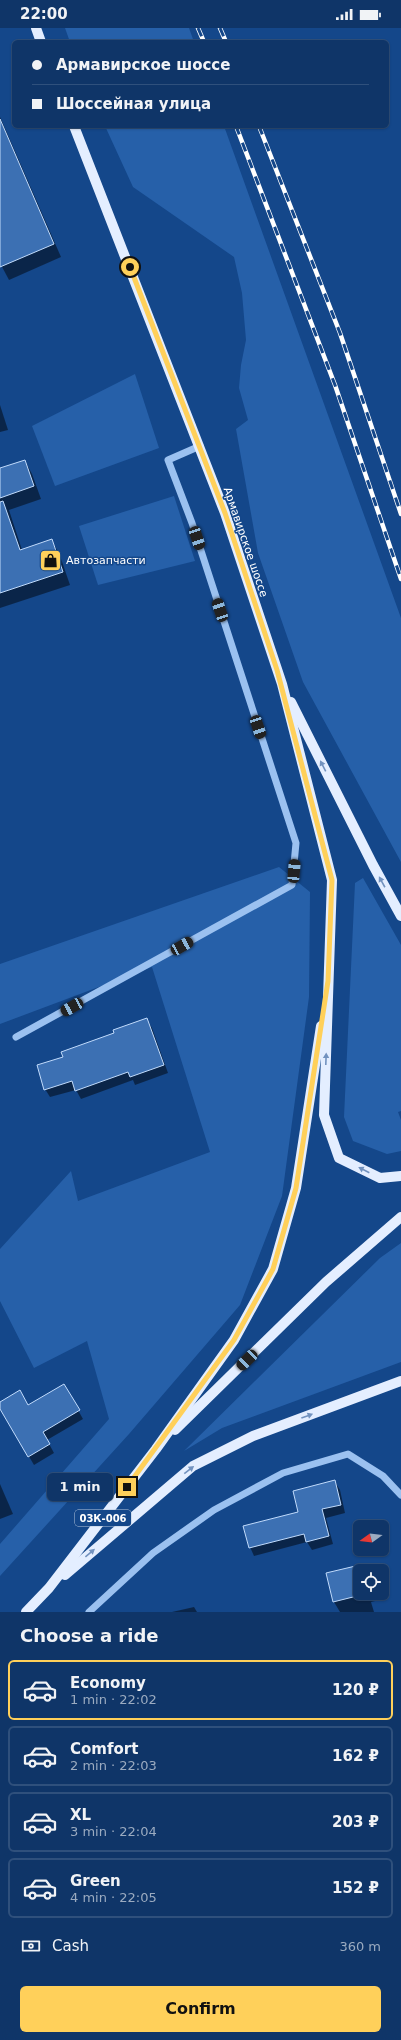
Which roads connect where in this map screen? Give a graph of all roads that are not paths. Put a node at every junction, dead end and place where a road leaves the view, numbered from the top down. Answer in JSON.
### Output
{"nodes":[{"id":1,"x":36,"y":28,"type":"edge"},
{"id":2,"x":40,"y":40,"type":"edge"},
{"id":3,"x":75,"y":128,"type":"edge"},
{"id":4,"x":200,"y":446,"type":"junction"},
{"id":5,"x":282,"y":684,"type":"junction"},
{"id":6,"x":401,"y":916,"type":"edge"},
{"id":7,"x":328,"y":981,"type":"junction"},
{"id":8,"x":16,"y":1037,"type":"dead end"},
{"id":9,"x":401,"y":1176,"type":"edge"},
{"id":10,"x":401,"y":1217,"type":"edge"},
{"id":11,"x":401,"y":1381,"type":"edge"},
{"id":12,"x":156,"y":1449,"type":"junction"},
{"id":13,"x":401,"y":1495,"type":"edge"},
{"id":14,"x":50,"y":1588,"type":"junction"},
{"id":15,"x":26,"y":1612,"type":"edge"},
{"id":16,"x":89,"y":1612,"type":"edge"}],
"edges":[{"from":1,"to":2,"type":"main road"},
{"from":3,"to":4,"type":"main road","name":"Армавирское шоссе"},
{"from":4,"to":5,"type":"main road","name":"Армавирское шоссе"},
{"from":4,"to":8,"type":"street"},
{"from":6,"to":5,"type":"main road","one_way":true},
{"from":5,"to":7,"type":"main road","name":"Армавирское шоссе"},
{"from":9,"to":7,"type":"main road","one_way":true},
{"from":7,"to":12,"type":"main road"},
{"from":10,"to":12,"type":"main road","number":"03К-006"},
{"from":14,"to":11,"type":"main road","one_way":true},
{"from":12,"to":14,"type":"main road","number":"03К-006"},
{"from":13,"to":16,"type":"street"},
{"from":14,"to":15,"type":"main road","number":"03К-006"}]}
